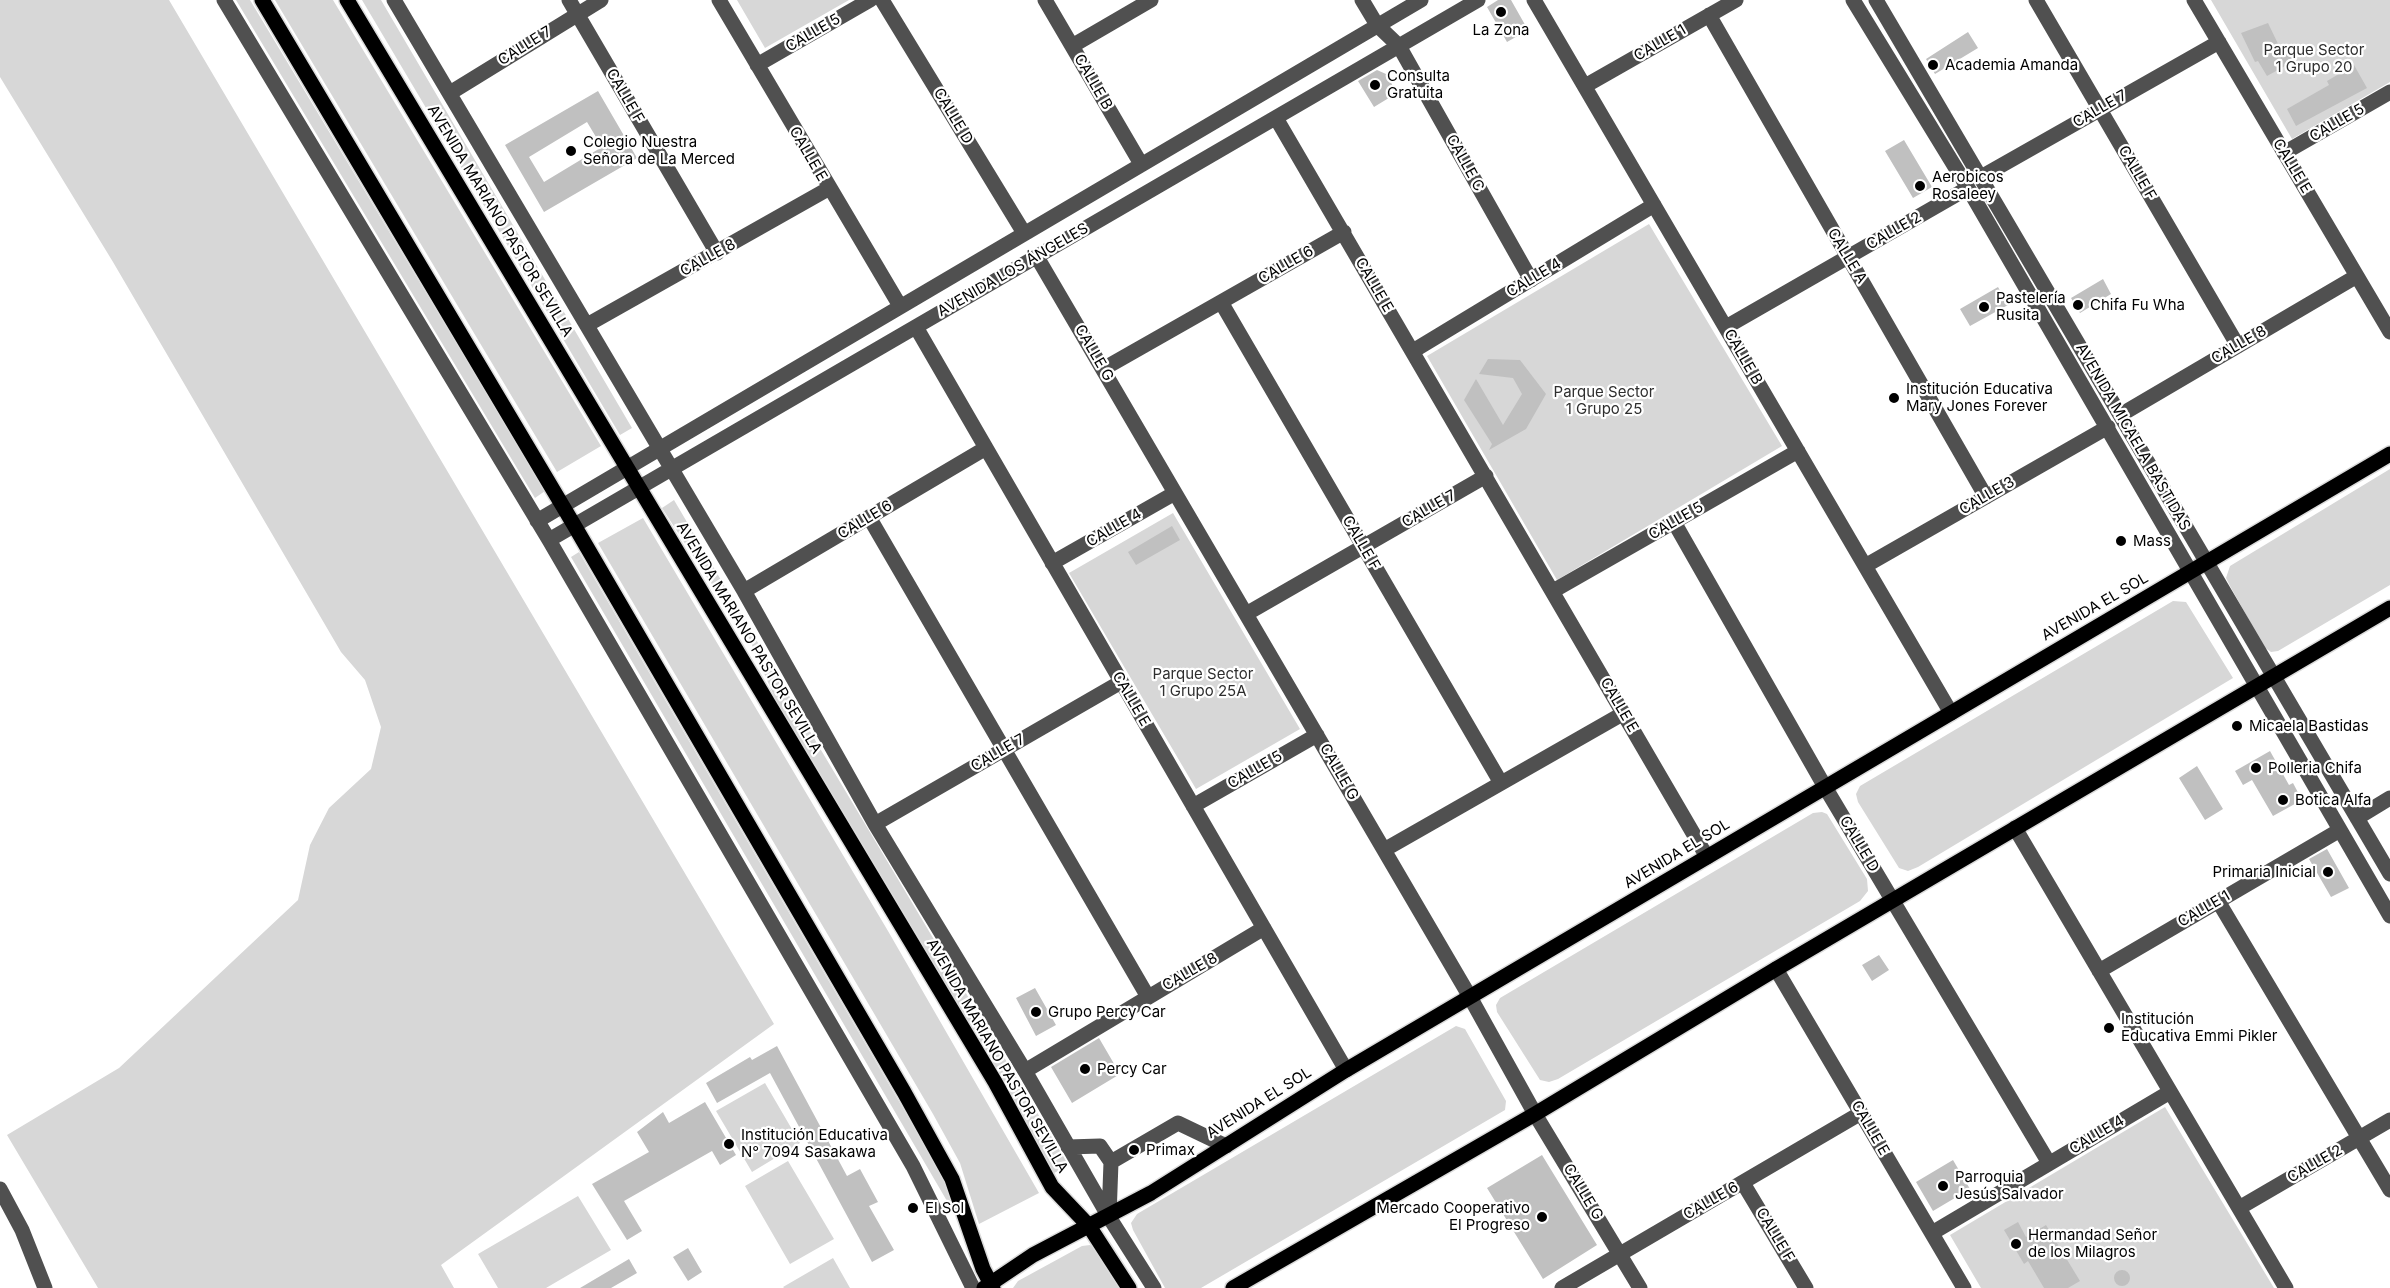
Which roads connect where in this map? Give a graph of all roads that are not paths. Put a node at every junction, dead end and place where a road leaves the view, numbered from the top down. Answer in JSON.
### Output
{"nodes":[{"id":1,"x":224,"y":0,"type":"edge"},
{"id":2,"x":262,"y":0,"type":"edge"},
{"id":3,"x":347,"y":0,"type":"edge"},
{"id":4,"x":394,"y":0,"type":"edge"},
{"id":5,"x":601,"y":0,"type":"edge"},
{"id":6,"x":719,"y":0,"type":"edge"},
{"id":7,"x":870,"y":0,"type":"edge"},
{"id":8,"x":882,"y":0,"type":"edge"},
{"id":9,"x":1045,"y":0,"type":"edge"},
{"id":10,"x":1151,"y":0,"type":"edge"},
{"id":11,"x":1362,"y":0,"type":"edge"},
{"id":12,"x":1420,"y":0,"type":"edge"},
{"id":13,"x":1478,"y":0,"type":"edge"},
{"id":14,"x":1534,"y":0,"type":"edge"},
{"id":15,"x":1736,"y":0,"type":"edge"},
{"id":16,"x":1853,"y":0,"type":"edge"},
{"id":17,"x":1876,"y":0,"type":"edge"},
{"id":18,"x":2036,"y":0,"type":"edge"},
{"id":19,"x":2194,"y":0,"type":"edge"},
{"id":20,"x":573,"y":7,"type":"edge"},
{"id":21,"x":1709,"y":15,"type":"junction"},
{"id":22,"x":1377,"y":25,"type":"junction"},
{"id":23,"x":2219,"y":42,"type":"junction"},
{"id":24,"x":1072,"y":46,"type":"junction"},
{"id":25,"x":1400,"y":46,"type":"junction"},
{"id":26,"x":757,"y":65,"type":"junction"},
{"id":27,"x":1585,"y":86,"type":"junction"},
{"id":28,"x":2390,"y":92,"type":"edge"},
{"id":29,"x":450,"y":93,"type":"junction"},
{"id":30,"x":2100,"y":110,"type":"junction"},
{"id":31,"x":1276,"y":118,"type":"junction"},
{"id":32,"x":2284,"y":153,"type":"junction"},
{"id":33,"x":1141,"y":164,"type":"junction"},
{"id":34,"x":1981,"y":177,"type":"junction"},
{"id":35,"x":1968,"y":188,"type":"junction"},
{"id":36,"x":828,"y":189,"type":"junction"},
{"id":37,"x":1654,"y":205,"type":"junction"},
{"id":38,"x":1344,"y":232,"type":"junction"},
{"id":39,"x":1024,"y":233,"type":"junction"},
{"id":40,"x":717,"y":253,"type":"junction"},
{"id":41,"x":1037,"y":257,"type":"junction"},
{"id":42,"x":1847,"y":258,"type":"junction"},
{"id":43,"x":2357,"y":276,"type":"junction"},
{"id":44,"x":1531,"y":280,"type":"junction"},
{"id":45,"x":1221,"y":302,"type":"junction"},
{"id":46,"x":900,"y":306,"type":"junction"},
{"id":47,"x":587,"y":325,"type":"junction"},
{"id":48,"x":916,"y":327,"type":"junction"},
{"id":49,"x":1726,"y":327,"type":"junction"},
{"id":50,"x":2390,"y":332,"type":"edge"},
{"id":51,"x":2238,"y":346,"type":"junction"},
{"id":52,"x":1413,"y":351,"type":"junction"},
{"id":53,"x":1103,"y":369,"type":"junction"},
{"id":54,"x":2122,"y":414,"type":"junction"},
{"id":55,"x":2108,"y":427,"type":"junction"},
{"id":56,"x":660,"y":448,"type":"junction"},
{"id":57,"x":986,"y":448,"type":"junction"},
{"id":58,"x":1798,"y":451,"type":"junction"},
{"id":59,"x":2390,"y":454,"type":"edge"},
{"id":60,"x":627,"y":468,"type":"junction"},
{"id":61,"x":672,"y":468,"type":"junction"},
{"id":62,"x":1486,"y":476,"type":"junction"},
{"id":63,"x":638,"y":488,"type":"junction"},
{"id":64,"x":1175,"y":493,"type":"junction"},
{"id":65,"x":1986,"y":497,"type":"junction"},
{"id":66,"x":561,"y":506,"type":"junction"},
{"id":67,"x":870,"y":517,"type":"junction"},
{"id":68,"x":537,"y":521,"type":"junction"},
{"id":69,"x":1674,"y":522,"type":"junction"},
{"id":70,"x":574,"y":525,"type":"junction"},
{"id":71,"x":549,"y":540,"type":"junction"},
{"id":72,"x":1363,"y":547,"type":"junction"},
{"id":73,"x":1052,"y":563,"type":"junction"},
{"id":74,"x":2205,"y":564,"type":"junction"},
{"id":75,"x":1865,"y":566,"type":"junction"},
{"id":76,"x":2191,"y":572,"type":"junction"},
{"id":77,"x":744,"y":591,"type":"junction"},
{"id":78,"x":1553,"y":591,"type":"junction"},
{"id":79,"x":2390,"y":608,"type":"edge"},
{"id":80,"x":1246,"y":614,"type":"junction"},
{"id":81,"x":2273,"y":676,"type":"junction"},
{"id":82,"x":1121,"y":682,"type":"junction"},
{"id":83,"x":2256,"y":687,"type":"junction"},
{"id":84,"x":1624,"y":713,"type":"junction"},
{"id":85,"x":1951,"y":713,"type":"junction"},
{"id":86,"x":1317,"y":735,"type":"junction"},
{"id":87,"x":1004,"y":749,"type":"junction"},
{"id":88,"x":1500,"y":783,"type":"junction"},
{"id":89,"x":1825,"y":787,"type":"junction"},
{"id":90,"x":2390,"y":798,"type":"edge"},
{"id":91,"x":1193,"y":806,"type":"junction"},
{"id":92,"x":2357,"y":818,"type":"junction"},
{"id":93,"x":875,"y":824,"type":"junction"},
{"id":94,"x":2015,"y":828,"type":"junction"},
{"id":95,"x":2340,"y":830,"type":"junction"},
{"id":96,"x":1384,"y":850,"type":"junction"},
{"id":97,"x":1707,"y":857,"type":"junction"},
{"id":98,"x":2390,"y":874,"type":"edge"},
{"id":99,"x":1893,"y":900,"type":"junction"},
{"id":100,"x":2218,"y":901,"type":"junction"},
{"id":101,"x":2390,"y":916,"type":"edge"},
{"id":102,"x":1264,"y":928,"type":"junction"},
{"id":103,"x":1776,"y":969,"type":"junction"},
{"id":104,"x":2099,"y":971,"type":"junction"},
{"id":105,"x":1148,"y":997,"type":"junction"},
{"id":106,"x":1470,"y":997,"type":"junction"},
{"id":107,"x":1346,"y":1070,"type":"junction"},
{"id":108,"x":1024,"y":1071,"type":"junction"},
{"id":109,"x":2170,"y":1092,"type":"junction"},
{"id":110,"x":1861,"y":1113,"type":"junction"},
{"id":111,"x":1535,"y":1114,"type":"junction"},
{"id":112,"x":2390,"y":1120,"type":"edge"},
{"id":113,"x":2359,"y":1138,"type":"junction"},
{"id":114,"x":1226,"y":1146,"type":"junction"},
{"id":115,"x":1068,"y":1147,"type":"junction"},
{"id":116,"x":1111,"y":1162,"type":"junction"},
{"id":117,"x":2049,"y":1163,"type":"junction"},
{"id":118,"x":1743,"y":1183,"type":"junction"},
{"id":119,"x":0,"y":1189,"type":"edge"},
{"id":120,"x":2390,"y":1190,"type":"edge"},
{"id":121,"x":2239,"y":1208,"type":"junction"},
{"id":122,"x":1109,"y":1217,"type":"junction"},
{"id":123,"x":1089,"y":1226,"type":"junction"},
{"id":124,"x":1932,"y":1233,"type":"junction"},
{"id":125,"x":1621,"y":1254,"type":"junction"},
{"id":126,"x":1253,"y":1282,"type":"edge"},
{"id":127,"x":989,"y":1286,"type":"edge"},
{"id":128,"x":45,"y":1288,"type":"edge"},
{"id":129,"x":973,"y":1288,"type":"edge"},
{"id":130,"x":1129,"y":1288,"type":"edge"},
{"id":131,"x":1154,"y":1288,"type":"edge"},
{"id":132,"x":1233,"y":1288,"type":"edge"},
{"id":133,"x":1562,"y":1288,"type":"edge"},
{"id":134,"x":1640,"y":1288,"type":"edge"},
{"id":135,"x":1806,"y":1288,"type":"edge"},
{"id":136,"x":1964,"y":1288,"type":"edge"},
{"id":137,"x":2286,"y":1288,"type":"edge"}],
"edges":[{"from":1,"to":68,"type":"street"},
{"from":2,"to":66,"type":"main road"},
{"from":3,"to":60,"type":"main road","name":"AVENIDA MARIANO PASTOR SEVILLA"},
{"from":4,"to":29,"type":"street","name":"AVENIDA MARIANO PASTOR SEVILLA"},
{"from":5,"to":20,"type":"street","name":"CALLE 7"},
{"from":6,"to":26,"type":"street","name":"CALLE E"},
{"from":7,"to":26,"type":"street","name":"CALLE 5"},
{"from":8,"to":39,"type":"street","name":"CALLE D"},
{"from":9,"to":24,"type":"street","name":"CALLE B"},
{"from":10,"to":24,"type":"street"},
{"from":11,"to":22,"type":"street","name":"CALLE C"},
{"from":12,"to":22,"type":"street","name":"AVENIDA LOS ÁNGELES"},
{"from":13,"to":25,"type":"street","name":"AVENIDA LOS ÁNGELES"},
{"from":14,"to":27,"type":"street","name":"CALLE B"},
{"from":15,"to":21,"type":"street","name":"CALLE 1"},
{"from":16,"to":35,"type":"street","name":"AVENIDA MICAELA BASTIDAS"},
{"from":17,"to":34,"type":"street","name":"AVENIDA MICAELA BASTIDAS"},
{"from":18,"to":30,"type":"street","name":"CALLE F"},
{"from":19,"to":23,"type":"street","name":"CALLE E"},
{"from":20,"to":29,"type":"street","name":"CALLE 7"},
{"from":20,"to":40,"type":"street","name":"CALLE F"},
{"from":21,"to":27,"type":"street","name":"CALLE 1"},
{"from":21,"to":42,"type":"street","name":"CALLE A"},
{"from":22,"to":25,"type":"street","name":"CALLE C"},
{"from":22,"to":33,"type":"street","name":"AVENIDA LOS ÁNGELES"},
{"from":23,"to":30,"type":"street","name":"CALLE 7"},
{"from":23,"to":32,"type":"street","name":"CALLE E"},
{"from":24,"to":33,"type":"street","name":"CALLE B"},
{"from":25,"to":31,"type":"street","name":"AVENIDA LOS ÁNGELES"},
{"from":25,"to":44,"type":"street","name":"CALLE C"},
{"from":26,"to":36,"type":"street","name":"CALLE E"},
{"from":27,"to":37,"type":"street","name":"CALLE B"},
{"from":28,"to":32,"type":"street","name":"CALLE 5"},
{"from":29,"to":47,"type":"street","name":"AVENIDA MARIANO PASTOR SEVILLA"},
{"from":30,"to":34,"type":"street","name":"CALLE 7"},
{"from":30,"to":51,"type":"street","name":"CALLE F"},
{"from":31,"to":38,"type":"street","name":"CALLE E"},
{"from":31,"to":41,"type":"street","name":"AVENIDA LOS ÁNGELES"},
{"from":32,"to":43,"type":"street","name":"CALLE E"},
{"from":33,"to":39,"type":"street","name":"AVENIDA LOS ÁNGELES"},
{"from":34,"to":54,"type":"street","name":"AVENIDA MICAELA BASTIDAS"},
{"from":35,"to":42,"type":"street","name":"CALLE 2"},
{"from":35,"to":55,"type":"street","name":"AVENIDA MICAELA BASTIDAS"},
{"from":36,"to":40,"type":"street","name":"CALLE 8"},
{"from":36,"to":46,"type":"street","name":"CALLE E"},
{"from":37,"to":44,"type":"street","name":"CALLE 4"},
{"from":37,"to":49,"type":"street","name":"CALLE B"},
{"from":38,"to":45,"type":"street","name":"CALLE 6"},
{"from":38,"to":52,"type":"street","name":"CALLE E"},
{"from":39,"to":46,"type":"street","name":"AVENIDA LOS ÁNGELES"},
{"from":40,"to":47,"type":"street","name":"CALLE 8"},
{"from":41,"to":48,"type":"street","name":"AVENIDA LOS ÁNGELES"},
{"from":41,"to":53,"type":"street","name":"CALLE G"},
{"from":42,"to":49,"type":"street","name":"CALLE 2"},
{"from":42,"to":65,"type":"street","name":"CALLE A"},
{"from":43,"to":50,"type":"street","name":"CALLE E"},
{"from":43,"to":51,"type":"street","name":"CALLE 8"},
{"from":44,"to":52,"type":"street","name":"CALLE 4"},
{"from":45,"to":53,"type":"street","name":"CALLE 6"},
{"from":45,"to":72,"type":"street","name":"CALLE F"},
{"from":46,"to":56,"type":"street","name":"AVENIDA LOS ÁNGELES"},
{"from":47,"to":56,"type":"street","name":"AVENIDA MARIANO PASTOR SEVILLA"},
{"from":48,"to":57,"type":"street","name":"CALLE E"},
{"from":48,"to":61,"type":"street","name":"AVENIDA LOS ÁNGELES"},
{"from":49,"to":58,"type":"street","name":"CALLE B"},
{"from":51,"to":54,"type":"street","name":"CALLE 8"},
{"from":52,"to":62,"type":"street","name":"CALLE E"},
{"from":53,"to":64,"type":"street","name":"CALLE G"},
{"from":54,"to":74,"type":"street","name":"AVENIDA MICAELA BASTIDAS"},
{"from":55,"to":65,"type":"street","name":"CALLE 3"},
{"from":55,"to":76,"type":"street","name":"AVENIDA MICAELA BASTIDAS"},
{"from":56,"to":60,"type":"street","name":"AVENIDA LOS ÁNGELES"},
{"from":56,"to":61,"type":"street","name":"AVENIDA MARIANO PASTOR SEVILLA"},
{"from":57,"to":67,"type":"street","name":"CALLE 6"},
{"from":57,"to":73,"type":"street","name":"CALLE E"},
{"from":58,"to":69,"type":"street","name":"CALLE 5"},
{"from":58,"to":75,"type":"street","name":"CALLE B"},
{"from":59,"to":74,"type":"main road","name":"AVENIDA EL SOL"},
{"from":60,"to":63,"type":"main road","name":"AVENIDA MARIANO PASTOR SEVILLA"},
{"from":60,"to":66,"type":"street","name":"AVENIDA LOS ÁNGELES"},
{"from":61,"to":63,"type":"street","name":"AVENIDA LOS ÁNGELES"},
{"from":61,"to":77,"type":"street","name":"AVENIDA MARIANO PASTOR SEVILLA"},
{"from":62,"to":72,"type":"street","name":"CALLE 7"},
{"from":62,"to":78,"type":"street","name":"CALLE E"},
{"from":63,"to":70,"type":"street","name":"AVENIDA LOS ÁNGELES"},
{"from":63,"to":123,"type":"main road","name":"AVENIDA MARIANO PASTOR SEVILLA"},
{"from":64,"to":73,"type":"street","name":"CALLE 4"},
{"from":64,"to":80,"type":"street","name":"CALLE G"},
{"from":65,"to":75,"type":"street","name":"CALLE 3"},
{"from":66,"to":68,"type":"street","name":"AVENIDA LOS ÁNGELES"},
{"from":66,"to":70,"type":"main road"},
{"from":67,"to":77,"type":"street","name":"CALLE 6"},
{"from":67,"to":87,"type":"street"},
{"from":68,"to":71,"type":"street"},
{"from":69,"to":78,"type":"street","name":"CALLE 5"},
{"from":69,"to":89,"type":"street","name":"CALLE D"},
{"from":70,"to":71,"type":"street","name":"AVENIDA LOS ÁNGELES"},
{"from":70,"to":127,"type":"main road"},
{"from":71,"to":129,"type":"street"},
{"from":72,"to":80,"type":"street","name":"CALLE 7"},
{"from":72,"to":88,"type":"street","name":"CALLE F"},
{"from":73,"to":82,"type":"street","name":"CALLE E"},
{"from":74,"to":76,"type":"main road","name":"AVENIDA EL SOL"},
{"from":74,"to":81,"type":"street","name":"AVENIDA MICAELA BASTIDAS"},
{"from":75,"to":85,"type":"street","name":"CALLE B"},
{"from":76,"to":83,"type":"street","name":"AVENIDA MICAELA BASTIDAS"},
{"from":76,"to":85,"type":"main road","name":"AVENIDA EL SOL"},
{"from":77,"to":93,"type":"street","name":"AVENIDA MARIANO PASTOR SEVILLA"},
{"from":78,"to":84,"type":"street","name":"CALLE E"},
{"from":79,"to":81,"type":"main road"},
{"from":80,"to":86,"type":"street","name":"CALLE G"},
{"from":81,"to":83,"type":"main road"},
{"from":81,"to":92,"type":"street","name":"AVENIDA MICAELA BASTIDAS"},
{"from":82,"to":87,"type":"street","name":"CALLE 7"},
{"from":82,"to":91,"type":"street","name":"CALLE E"},
{"from":83,"to":94,"type":"main road"},
{"from":83,"to":95,"type":"street","name":"AVENIDA MICAELA BASTIDAS"},
{"from":84,"to":88,"type":"street"},
{"from":84,"to":97,"type":"street","name":"CALLE E"},
{"from":85,"to":89,"type":"main road","name":"AVENIDA EL SOL"},
{"from":86,"to":91,"type":"street","name":"CALLE 5"},
{"from":86,"to":96,"type":"street","name":"CALLE G"},
{"from":87,"to":93,"type":"street","name":"CALLE 7"},
{"from":87,"to":105,"type":"street"},
{"from":88,"to":96,"type":"street"},
{"from":89,"to":97,"type":"main road","name":"AVENIDA EL SOL"},
{"from":89,"to":99,"type":"street","name":"CALLE D"},
{"from":90,"to":92,"type":"street"},
{"from":91,"to":102,"type":"street","name":"CALLE E"},
{"from":92,"to":98,"type":"street","name":"AVENIDA MICAELA BASTIDAS"},
{"from":93,"to":108,"type":"street","name":"AVENIDA MARIANO PASTOR SEVILLA"},
{"from":94,"to":99,"type":"main road"},
{"from":94,"to":104,"type":"street"},
{"from":95,"to":100,"type":"street","name":"CALLE 1"},
{"from":95,"to":101,"type":"street","name":"AVENIDA MICAELA BASTIDAS"},
{"from":96,"to":106,"type":"street","name":"CALLE G"},
{"from":97,"to":106,"type":"main road","name":"AVENIDA EL SOL"},
{"from":99,"to":103,"type":"main road"},
{"from":99,"to":117,"type":"street","name":"CALLE D"},
{"from":100,"to":104,"type":"street","name":"CALLE 1"},
{"from":100,"to":113,"type":"street"},
{"from":102,"to":105,"type":"street","name":"CALLE 8"},
{"from":102,"to":107,"type":"street","name":"CALLE E"},
{"from":103,"to":110,"type":"street","name":"CALLE E"},
{"from":103,"to":111,"type":"main road"},
{"from":104,"to":109,"type":"street"},
{"from":105,"to":108,"type":"street","name":"CALLE 8"},
{"from":106,"to":107,"type":"main road","name":"AVENIDA EL SOL"},
{"from":106,"to":111,"type":"street","name":"CALLE G"},
{"from":107,"to":114,"type":"main road","name":"AVENIDA EL SOL"},
{"from":108,"to":115,"type":"street","name":"AVENIDA MARIANO PASTOR SEVILLA"},
{"from":109,"to":117,"type":"street","name":"CALLE 4"},
{"from":109,"to":121,"type":"street"},
{"from":110,"to":118,"type":"street","name":"CALLE 6"},
{"from":110,"to":124,"type":"street","name":"CALLE E"},
{"from":111,"to":125,"type":"street","name":"CALLE G"},
{"from":111,"to":126,"type":"main road"},
{"from":112,"to":113,"type":"street","name":"CALLE 2"},
{"from":113,"to":120,"type":"street"},
{"from":113,"to":121,"type":"street","name":"CALLE 2"},
{"from":114,"to":116,"type":"street"},
{"from":114,"to":122,"type":"main road","name":"AVENIDA EL SOL"},
{"from":115,"to":116,"type":"street"},
{"from":115,"to":122,"type":"street","name":"AVENIDA MARIANO PASTOR SEVILLA"},
{"from":116,"to":122,"type":"street"},
{"from":117,"to":124,"type":"street","name":"CALLE 4"},
{"from":118,"to":125,"type":"street","name":"CALLE 6"},
{"from":118,"to":135,"type":"street","name":"CALLE F"},
{"from":119,"to":128,"type":"street"},
{"from":121,"to":137,"type":"street"},
{"from":122,"to":123,"type":"main road","name":"AVENIDA EL SOL"},
{"from":122,"to":131,"type":"street","name":"AVENIDA MARIANO PASTOR SEVILLA"},
{"from":123,"to":127,"type":"main road","name":"AVENIDA EL SOL"},
{"from":123,"to":130,"type":"main road","name":"AVENIDA MARIANO PASTOR SEVILLA"},
{"from":124,"to":136,"type":"street","name":"CALLE E"},
{"from":125,"to":133,"type":"street","name":"CALLE 6"},
{"from":125,"to":134,"type":"street","name":"CALLE G"},
{"from":126,"to":132,"type":"main road"}]}
